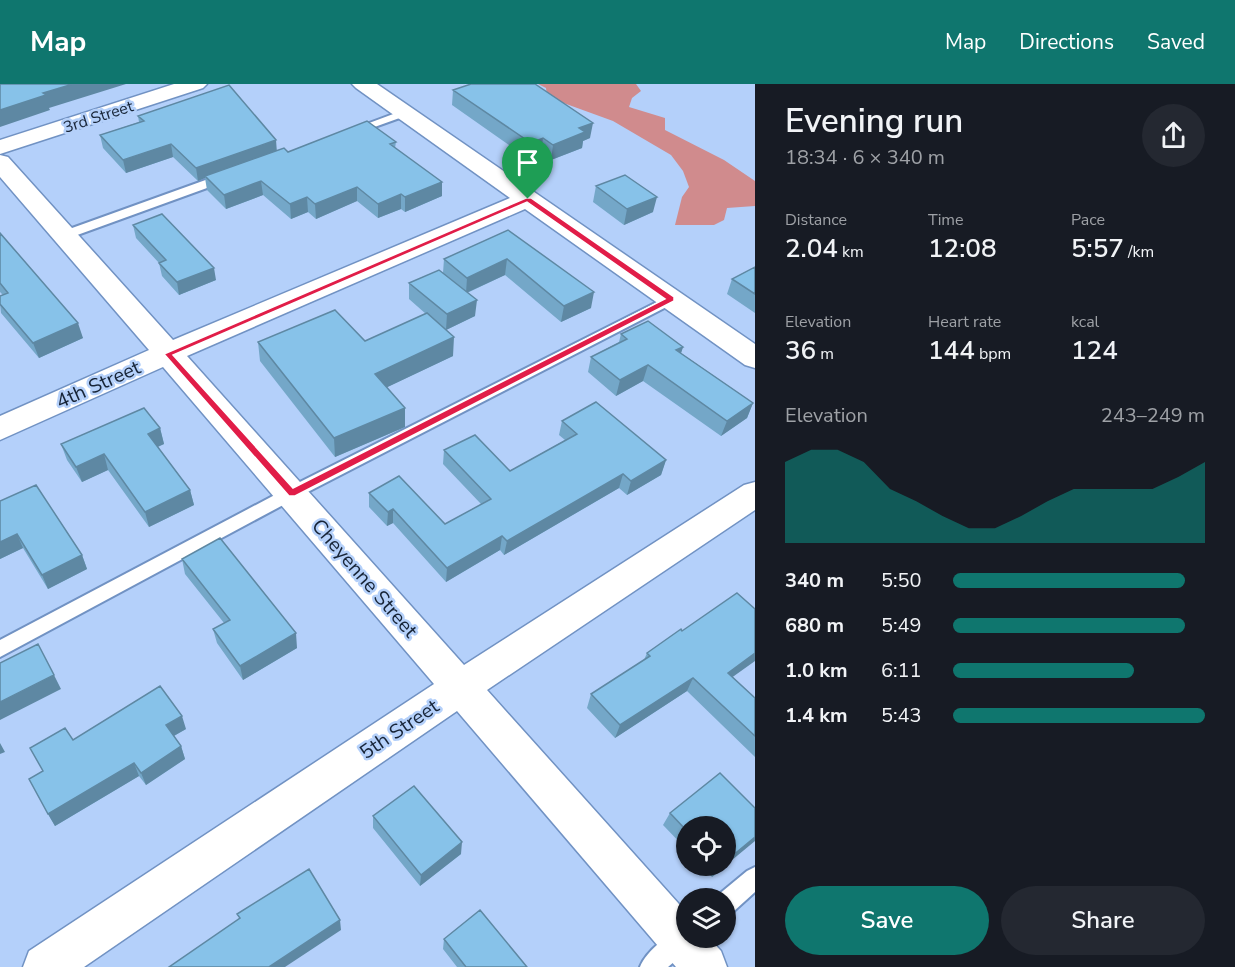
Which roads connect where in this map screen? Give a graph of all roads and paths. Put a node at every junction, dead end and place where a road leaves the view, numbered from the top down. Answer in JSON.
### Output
{"nodes":[{"id":1,"x":196,"y":84,"type":"edge"},
{"id":2,"x":363,"y":84,"type":"edge"},
{"id":3,"x":404,"y":113,"type":"junction"},
{"id":4,"x":339,"y":136,"type":"edge"},
{"id":5,"x":0,"y":147,"type":"edge"},
{"id":6,"x":0,"y":162,"type":"edge"},
{"id":7,"x":238,"y":173,"type":"edge"},
{"id":8,"x":528,"y":199,"type":"junction"},
{"id":9,"x":65,"y":235,"type":"junction"},
{"id":10,"x":671,"y":299,"type":"junction"},
{"id":11,"x":168,"y":354,"type":"junction"},
{"id":12,"x":755,"y":358,"type":"edge"},
{"id":13,"x":0,"y":429,"type":"edge"},
{"id":14,"x":292,"y":493,"type":"junction"},
{"id":15,"x":755,"y":494,"type":"edge"},
{"id":16,"x":0,"y":650,"type":"edge"},
{"id":17,"x":461,"y":687,"type":"junction"},
{"id":18,"x":755,"y":878,"type":"edge"},
{"id":19,"x":736,"y":894,"type":"edge"},
{"id":20,"x":676,"y":930,"type":"edge"},
{"id":21,"x":676,"y":946,"type":"edge"},
{"id":22,"x":691,"y":948,"type":"edge"},
{"id":23,"x":45,"y":967,"type":"edge"},
{"id":24,"x":651,"y":967,"type":"edge"},
{"id":25,"x":705,"y":967,"type":"edge"}],
"edges":[{"from":1,"to":5,"type":"street","name":"3rd Street"},
{"from":2,"to":3,"type":"street"},
{"from":3,"to":4,"type":"lane"},
{"from":3,"to":8,"type":"street"},
{"from":6,"to":9,"type":"street","name":"Cheyenne Street"},
{"from":7,"to":9,"type":"lane"},
{"from":8,"to":10,"type":"street"},
{"from":8,"to":11,"type":"street","name":"4th Street"},
{"from":9,"to":11,"type":"street","name":"Cheyenne Street"},
{"from":10,"to":12,"type":"street"},
{"from":10,"to":14,"type":"lane"},
{"from":11,"to":13,"type":"street","name":"4th Street"},
{"from":11,"to":14,"type":"street","name":"Cheyenne Street"},
{"from":14,"to":16,"type":"lane"},
{"from":14,"to":17,"type":"street","name":"Cheyenne Street"},
{"from":15,"to":17,"type":"street","name":"5th Street"},
{"from":17,"to":20,"type":"street","name":"Cheyenne Street"},
{"from":17,"to":23,"type":"street","name":"5th Street"},
{"from":18,"to":19,"type":"lane"},
{"from":21,"to":24,"type":"lane"},
{"from":22,"to":25,"type":"street","name":"Cheyenne Street"}]}
